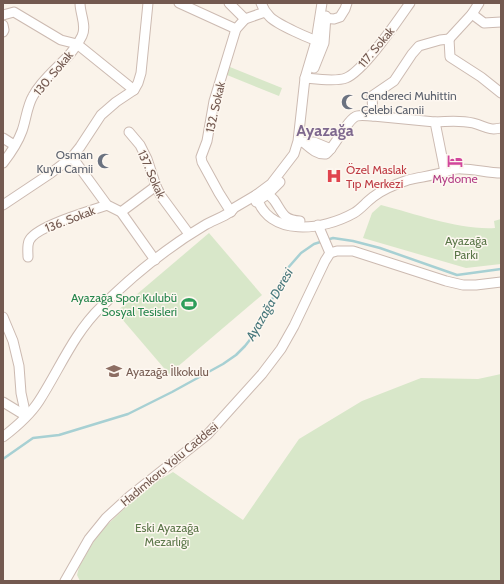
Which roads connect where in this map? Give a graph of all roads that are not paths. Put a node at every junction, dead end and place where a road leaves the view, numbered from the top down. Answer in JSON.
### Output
{"nodes":[{"id":1,"x":80,"y":3,"type":"edge"},
{"id":2,"x":148,"y":3,"type":"edge"},
{"id":3,"x":179,"y":3,"type":"edge"},
{"id":4,"x":229,"y":3,"type":"edge"},
{"id":5,"x":261,"y":3,"type":"edge"},
{"id":6,"x":322,"y":3,"type":"edge"},
{"id":7,"x":327,"y":3,"type":"edge"},
{"id":8,"x":347,"y":3,"type":"edge"},
{"id":9,"x":410,"y":3,"type":"edge"},
{"id":10,"x":479,"y":3,"type":"edge"},
{"id":11,"x":265,"y":12,"type":"junction"},
{"id":12,"x":472,"y":14,"type":"junction"},
{"id":13,"x":3,"y":15,"type":"edge"},
{"id":14,"x":323,"y":18,"type":"junction"},
{"id":15,"x":245,"y":19,"type":"junction"},
{"id":16,"x":501,"y":22,"type":"edge"},
{"id":17,"x":3,"y":25,"type":"edge"},
{"id":18,"x":236,"y":29,"type":"junction"},
{"id":19,"x":3,"y":32,"type":"edge"},
{"id":20,"x":449,"y":39,"type":"junction"},
{"id":21,"x":320,"y":42,"type":"junction"},
{"id":22,"x":77,"y":44,"type":"junction"},
{"id":23,"x":308,"y":78,"type":"junction"},
{"id":24,"x":134,"y":90,"type":"junction"},
{"id":25,"x":501,"y":92,"type":"edge"},
{"id":26,"x":373,"y":116,"type":"junction"},
{"id":27,"x":435,"y":122,"type":"junction"},
{"id":28,"x":501,"y":128,"type":"edge"},
{"id":29,"x":129,"y":132,"type":"dead end"},
{"id":30,"x":3,"y":138,"type":"edge"},
{"id":31,"x":300,"y":142,"type":"junction"},
{"id":32,"x":14,"y":145,"type":"junction"},
{"id":33,"x":72,"y":157,"type":"junction"},
{"id":34,"x":3,"y":163,"type":"edge"},
{"id":35,"x":445,"y":172,"type":"junction"},
{"id":36,"x":501,"y":173,"type":"edge"},
{"id":37,"x":501,"y":177,"type":"edge"},
{"id":38,"x":156,"y":186,"type":"junction"},
{"id":39,"x":262,"y":195,"type":"junction"},
{"id":40,"x":367,"y":202,"type":"junction"},
{"id":41,"x":107,"y":205,"type":"junction"},
{"id":42,"x":3,"y":206,"type":"edge"},
{"id":43,"x":121,"y":212,"type":"junction"},
{"id":44,"x":232,"y":212,"type":"junction"},
{"id":45,"x":318,"y":225,"type":"junction"},
{"id":46,"x":189,"y":234,"type":"junction"},
{"id":47,"x":330,"y":253,"type":"junction"},
{"id":48,"x":28,"y":257,"type":"dead end"},
{"id":49,"x":155,"y":260,"type":"junction"},
{"id":50,"x":501,"y":282,"type":"edge"},
{"id":51,"x":3,"y":317,"type":"edge"},
{"id":52,"x":3,"y":402,"type":"edge"},
{"id":53,"x":26,"y":416,"type":"junction"},
{"id":54,"x":3,"y":437,"type":"edge"},
{"id":55,"x":65,"y":581,"type":"edge"}],
"edges":[{"from":1,"to":22,"type":"street","name":"130. Sokak"},
{"from":2,"to":24,"type":"street"},
{"from":3,"to":18,"type":"street"},
{"from":4,"to":15,"type":"street"},
{"from":5,"to":11,"type":"street"},
{"from":6,"to":14,"type":"street"},
{"from":7,"to":14,"type":"street"},
{"from":8,"to":14,"type":"street"},
{"from":9,"to":23,"type":"street","name":"117. Sokak"},
{"from":10,"to":12,"type":"street"},
{"from":11,"to":15,"type":"street","name":"132. Sokak"},
{"from":11,"to":21,"type":"street"},
{"from":12,"to":16,"type":"street"},
{"from":12,"to":20,"type":"street"},
{"from":13,"to":22,"type":"street"},
{"from":14,"to":21,"type":"street"},
{"from":15,"to":18,"type":"street","name":"132. Sokak"},
{"from":17,"to":19,"type":"street"},
{"from":18,"to":44,"type":"street","name":"132. Sokak"},
{"from":20,"to":25,"type":"street"},
{"from":20,"to":26,"type":"street"},
{"from":21,"to":23,"type":"street"},
{"from":22,"to":24,"type":"street"},
{"from":22,"to":32,"type":"street","name":"130. Sokak"},
{"from":23,"to":31,"type":"street"},
{"from":24,"to":33,"type":"street"},
{"from":26,"to":27,"type":"street"},
{"from":26,"to":31,"type":"street"},
{"from":27,"to":28,"type":"street"},
{"from":27,"to":35,"type":"street"},
{"from":29,"to":38,"type":"street","name":"137. Sokak"},
{"from":30,"to":32,"type":"street"},
{"from":31,"to":39,"type":"street"},
{"from":32,"to":34,"type":"street","name":"130. Sokak"},
{"from":33,"to":41,"type":"street","name":"136. Sokak"},
{"from":33,"to":42,"type":"street"},
{"from":35,"to":36,"type":"street"},
{"from":35,"to":37,"type":"street"},
{"from":35,"to":40,"type":"street"},
{"from":38,"to":43,"type":"street"},
{"from":38,"to":46,"type":"street","name":"137. Sokak"},
{"from":39,"to":40,"type":"street"},
{"from":39,"to":44,"type":"street"},
{"from":39,"to":45,"type":"street"},
{"from":40,"to":45,"type":"street"},
{"from":41,"to":43,"type":"street","name":"136. Sokak"},
{"from":41,"to":48,"type":"street","name":"136. Sokak"},
{"from":43,"to":49,"type":"street","name":"136. Sokak"},
{"from":44,"to":46,"type":"street"},
{"from":45,"to":47,"type":"street"},
{"from":46,"to":49,"type":"street"},
{"from":47,"to":50,"type":"street"},
{"from":47,"to":55,"type":"street","name":"Hadımkoru Yolu Caddesi"},
{"from":49,"to":53,"type":"street"},
{"from":51,"to":53,"type":"street"},
{"from":52,"to":53,"type":"street"},
{"from":53,"to":54,"type":"street"}]}
